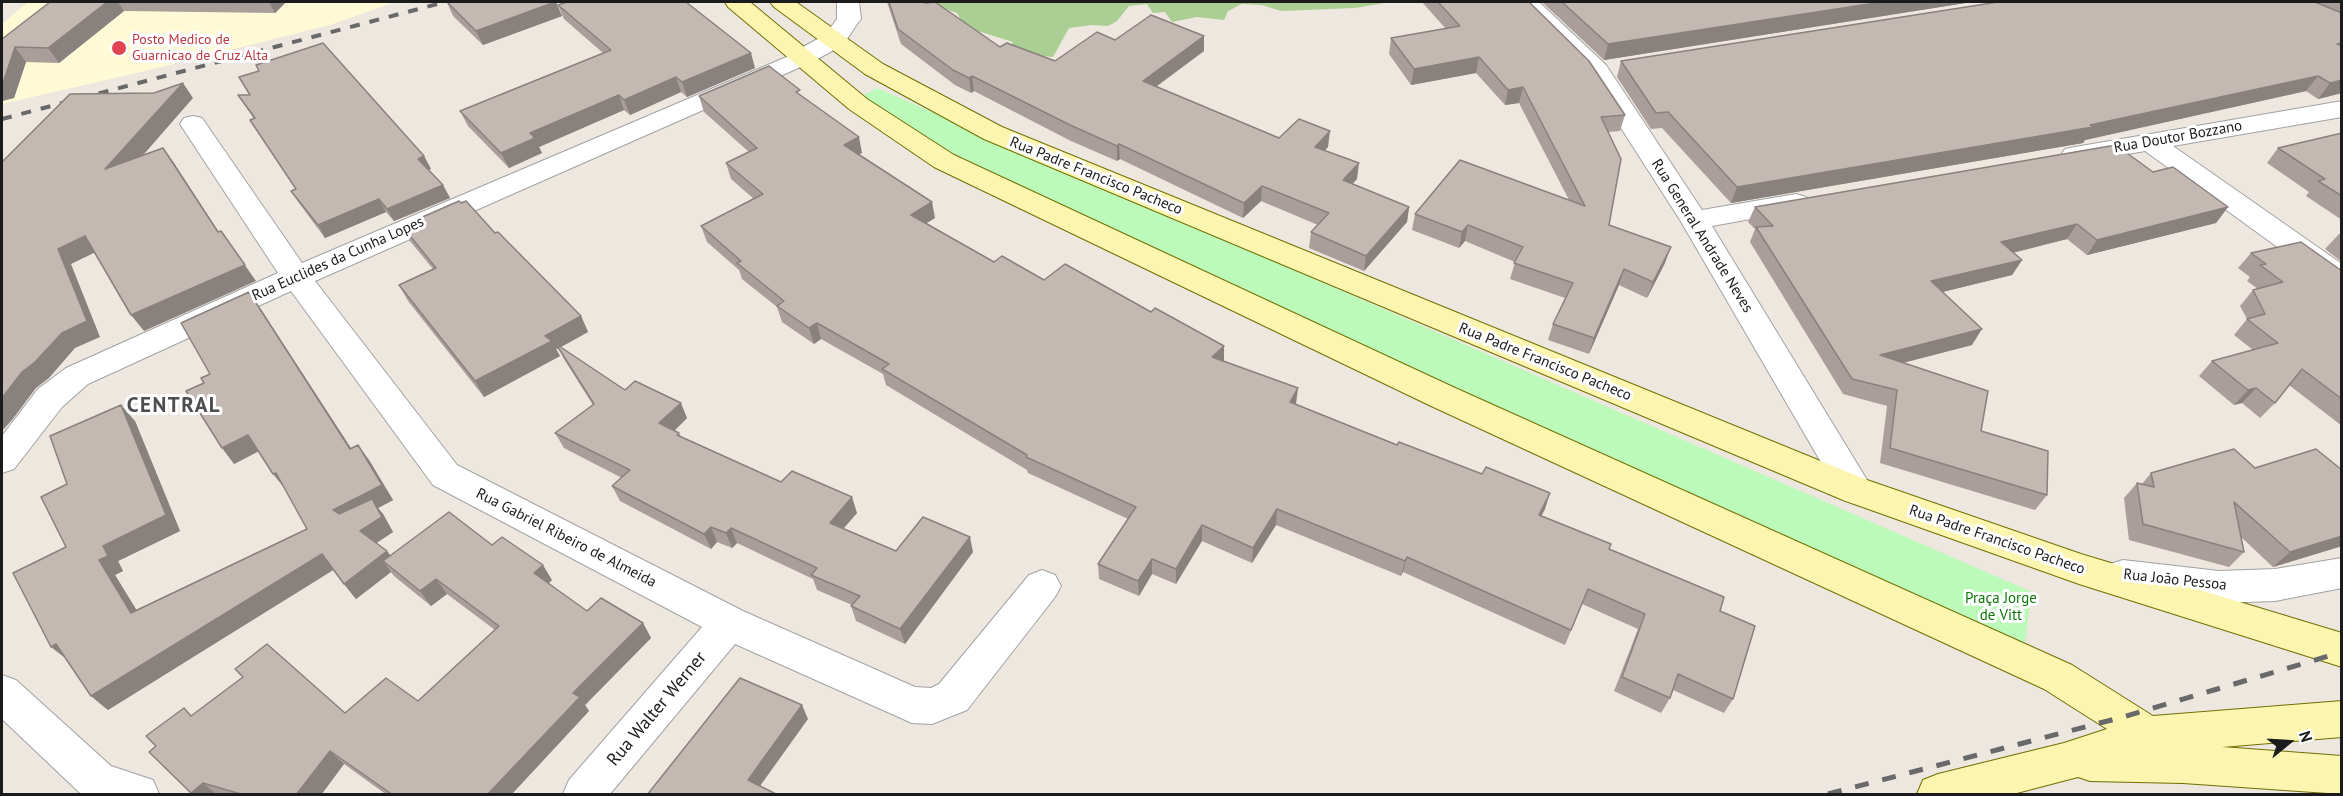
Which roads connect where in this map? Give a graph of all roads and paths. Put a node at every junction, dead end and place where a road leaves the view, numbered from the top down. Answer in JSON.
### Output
{"nodes":[{"id":1,"x":736,"y":2,"type":"edge"},
{"id":2,"x":782,"y":2,"type":"edge"},
{"id":3,"x":848,"y":2,"type":"edge"},
{"id":4,"x":1526,"y":2,"type":"edge"},
{"id":5,"x":834,"y":40,"type":"junction"},
{"id":6,"x":803,"y":57,"type":"junction"},
{"id":7,"x":2342,"y":109,"type":"edge"},
{"id":8,"x":193,"y":124,"type":"dead end"},
{"id":9,"x":993,"y":133,"type":"junction"},
{"id":10,"x":2150,"y":142,"type":"junction"},
{"id":11,"x":2046,"y":160,"type":"edge"},
{"id":12,"x":944,"y":161,"type":"junction"},
{"id":13,"x":1816,"y":200,"type":"edge"},
{"id":14,"x":1694,"y":220,"type":"junction"},
{"id":15,"x":296,"y":277,"type":"junction"},
{"id":16,"x":2342,"y":279,"type":"edge"},
{"id":17,"x":2,"y":460,"type":"edge"},
{"id":18,"x":1855,"y":490,"type":"junction"},
{"id":19,"x":2079,"y":569,"type":"junction"},
{"id":20,"x":2342,"y":573,"type":"edge"},
{"id":21,"x":1042,"y":586,"type":"dead end"},
{"id":22,"x":729,"y":622,"type":"junction"},
{"id":23,"x":2342,"y":650,"type":"edge"},
{"id":24,"x":2,"y":693,"type":"edge"},
{"id":25,"x":2342,"y":719,"type":"edge"},
{"id":26,"x":2146,"y":735,"type":"junction"},
{"id":27,"x":2064,"y":762,"type":"junction"},
{"id":28,"x":2183,"y":764,"type":"junction"},
{"id":29,"x":2342,"y":776,"type":"edge"},
{"id":30,"x":138,"y":795,"type":"edge"},
{"id":31,"x":584,"y":795,"type":"edge"},
{"id":32,"x":1938,"y":795,"type":"edge"}],
"edges":[{"from":1,"to":6,"type":"main road"},
{"from":2,"to":5,"type":"main road","name":"Rua Padre Francisco Pacheco"},
{"from":3,"to":5,"type":"street"},
{"from":4,"to":14,"type":"street","name":"Rua General Andrade Neves"},
{"from":5,"to":6,"type":"street","name":"Rua Euclides da Cunha Lopes"},
{"from":5,"to":9,"type":"main road","name":"Rua Padre Francisco Pacheco"},
{"from":6,"to":12,"type":"main road"},
{"from":6,"to":15,"type":"street","name":"Rua Euclides da Cunha Lopes"},
{"from":7,"to":10,"type":"street","name":"Rua Doutor Bozzano"},
{"from":8,"to":15,"type":"street","name":"Rua Gabriel Ribeiro de Almeida"},
{"from":9,"to":12,"type":"main road"},
{"from":9,"to":18,"type":"main road","name":"Rua Padre Francisco Pacheco"},
{"from":10,"to":11,"type":"street","name":"Rua Doutor Bozzano"},
{"from":10,"to":16,"type":"street"},
{"from":12,"to":26,"type":"main road"},
{"from":13,"to":14,"type":"street"},
{"from":14,"to":18,"type":"street","name":"Rua General Andrade Neves"},
{"from":15,"to":17,"type":"street","name":"Rua Euclides da Cunha Lopes"},
{"from":15,"to":22,"type":"street","name":"Rua Gabriel Ribeiro de Almeida"},
{"from":18,"to":19,"type":"main road","name":"Rua Padre Francisco Pacheco"},
{"from":19,"to":20,"type":"street","name":"Rua João Pessoa"},
{"from":19,"to":23,"type":"main road","name":"Rua Padre Francisco Pacheco"},
{"from":21,"to":22,"type":"street","name":"Rua Gabriel Ribeiro de Almeida"},
{"from":22,"to":31,"type":"street","name":"Rua Walter Werner"},
{"from":24,"to":30,"type":"street"},
{"from":25,"to":26,"type":"main road"},
{"from":26,"to":27,"type":"main road"},
{"from":26,"to":28,"type":"main road"},
{"from":27,"to":28,"type":"main road"},
{"from":27,"to":32,"type":"main road"},
{"from":28,"to":29,"type":"main road"}]}
